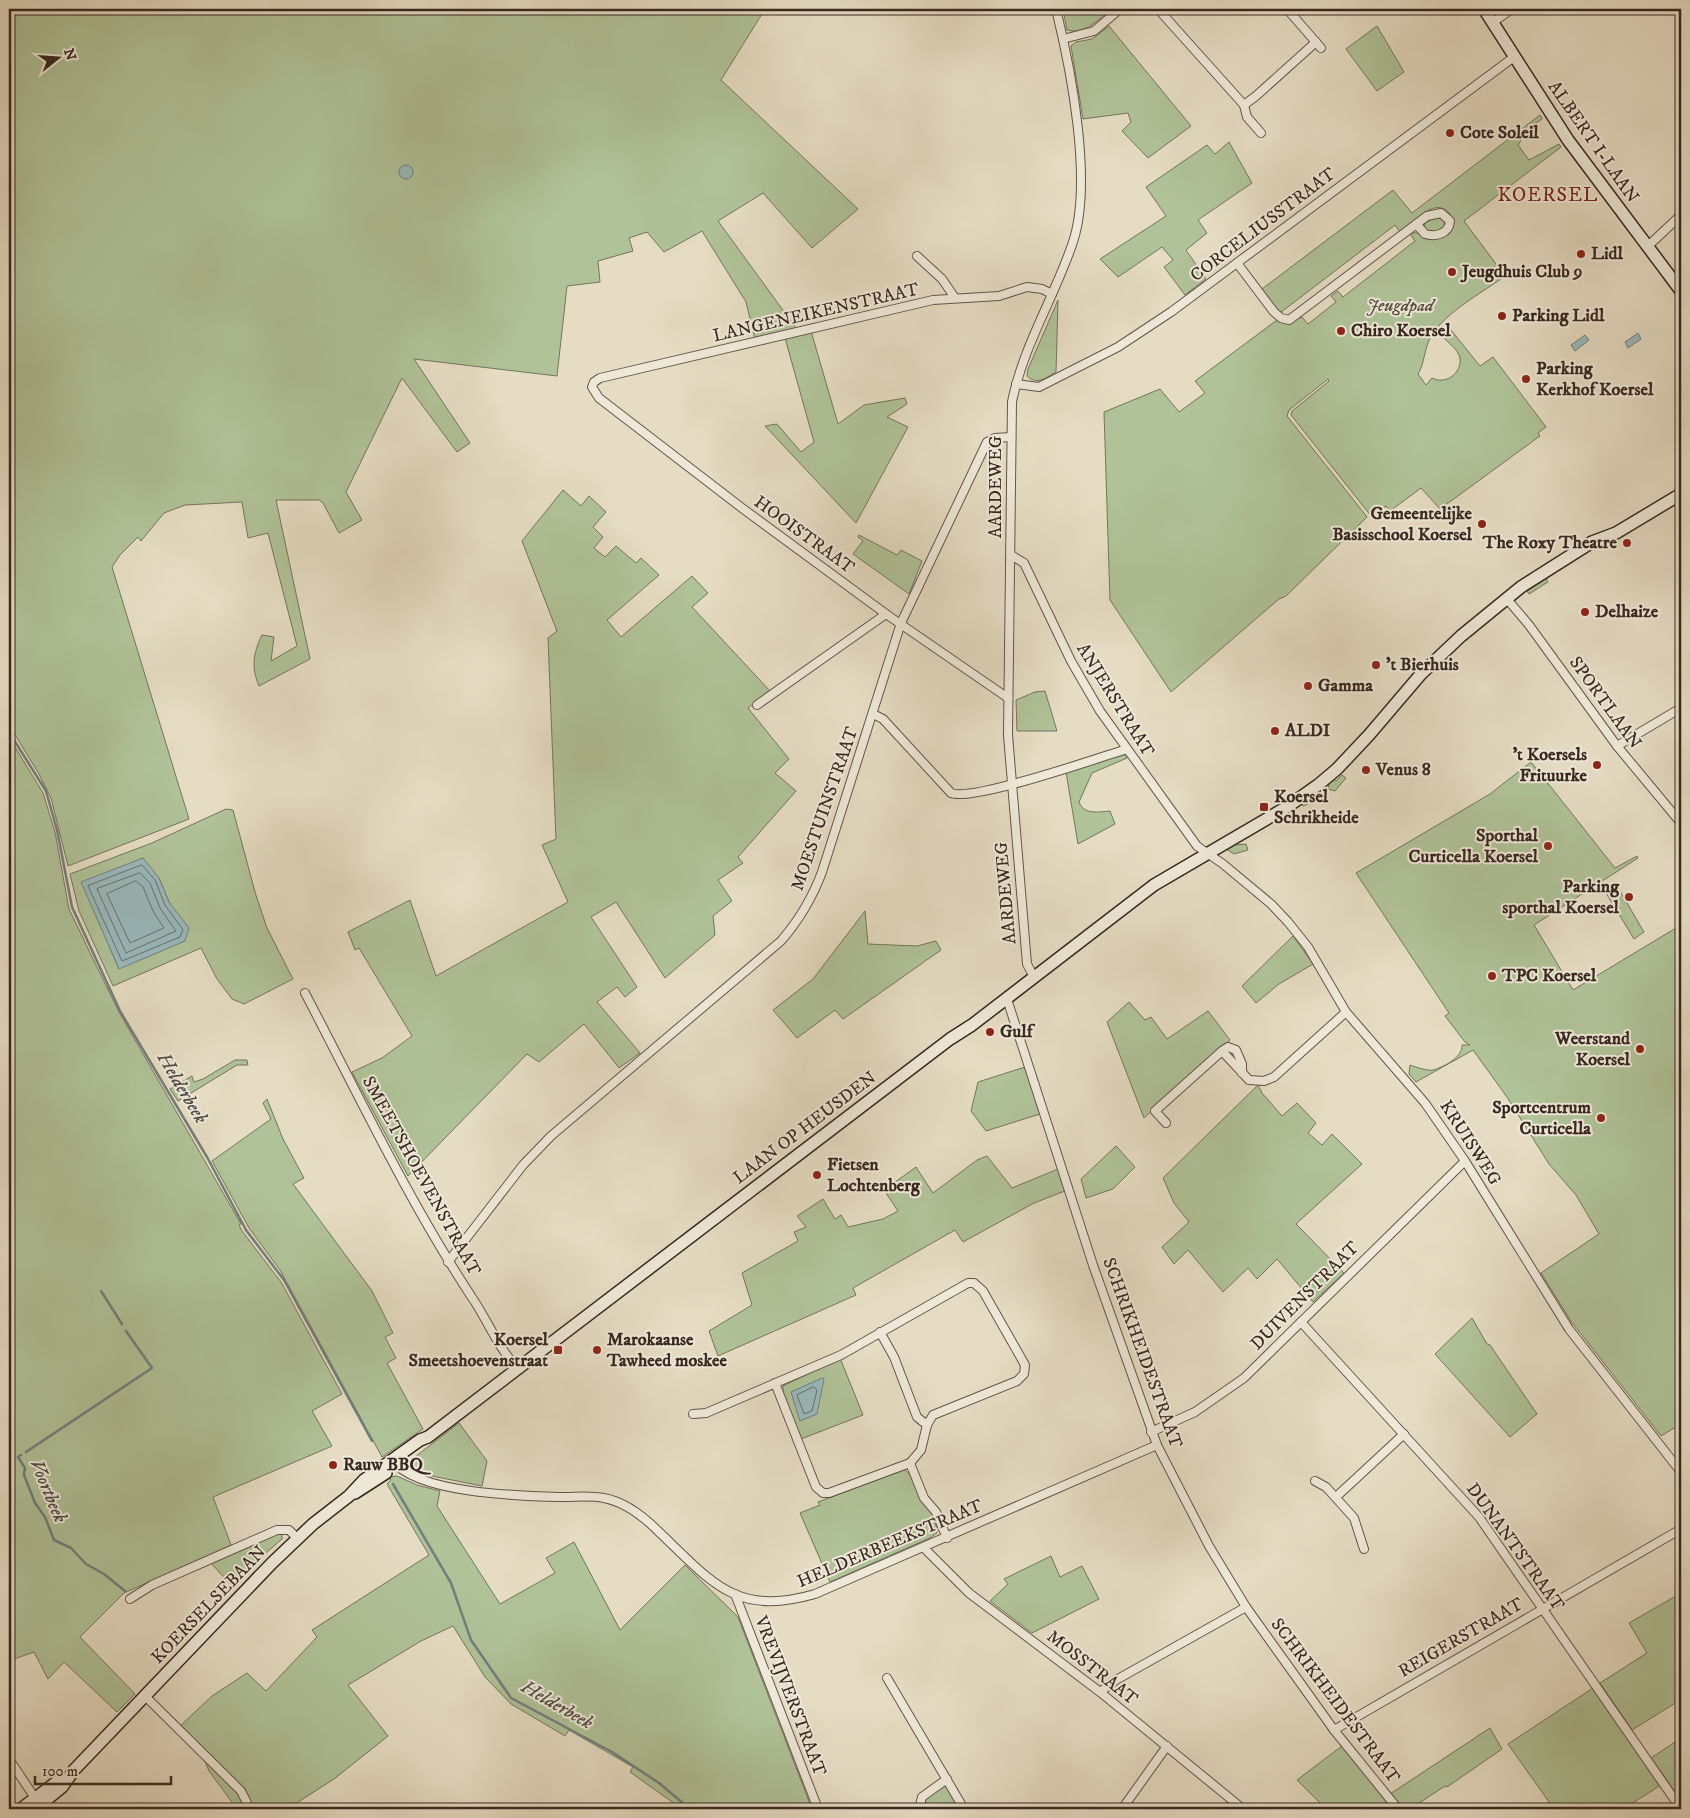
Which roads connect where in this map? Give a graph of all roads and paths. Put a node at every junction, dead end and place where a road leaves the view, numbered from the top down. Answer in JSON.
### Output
{"nodes":[{"id":1,"x":1056,"y":9,"type":"edge"},
{"id":2,"x":1120,"y":9,"type":"edge"},
{"id":3,"x":1158,"y":9,"type":"edge"},
{"id":4,"x":1287,"y":9,"type":"edge"},
{"id":5,"x":1484,"y":9,"type":"edge"},
{"id":6,"x":1512,"y":9,"type":"edge"},
{"id":7,"x":1492,"y":23,"type":"junction"},
{"id":8,"x":1063,"y":39,"type":"junction"},
{"id":9,"x":1514,"y":57,"type":"junction"},
{"id":10,"x":1244,"y":104,"type":"junction"},
{"id":11,"x":1261,"y":133,"type":"dead end"},
{"id":12,"x":1681,"y":215,"type":"edge"},
{"id":13,"x":1416,"y":224,"type":"dead end"},
{"id":14,"x":1647,"y":247,"type":"junction"},
{"id":15,"x":917,"y":256,"type":"dead end"},
{"id":16,"x":1237,"y":263,"type":"junction"},
{"id":17,"x":1681,"y":291,"type":"edge"},
{"id":18,"x":1052,"y":294,"type":"junction"},
{"id":19,"x":955,"y":298,"type":"junction"},
{"id":20,"x":1016,"y":384,"type":"junction"},
{"id":21,"x":592,"y":387,"type":"joint"},
{"id":22,"x":1011,"y":437,"type":"junction"},
{"id":23,"x":1681,"y":494,"type":"edge"},
{"id":24,"x":1011,"y":555,"type":"junction"},
{"id":25,"x":1507,"y":599,"type":"junction"},
{"id":26,"x":886,"y":614,"type":"junction"},
{"id":27,"x":902,"y":623,"type":"junction"},
{"id":28,"x":1008,"y":698,"type":"junction"},
{"id":29,"x":757,"y":705,"type":"dead end"},
{"id":30,"x":1681,"y":708,"type":"edge"},
{"id":31,"x":873,"y":714,"type":"junction"},
{"id":32,"x":1618,"y":746,"type":"junction"},
{"id":33,"x":1127,"y":749,"type":"junction"},
{"id":34,"x":1011,"y":784,"type":"junction"},
{"id":35,"x":1681,"y":823,"type":"edge"},
{"id":36,"x":1207,"y":854,"type":"junction"},
{"id":37,"x":1034,"y":977,"type":"junction"},
{"id":38,"x":305,"y":993,"type":"dead end"},
{"id":39,"x":1007,"y":999,"type":"junction"},
{"id":40,"x":1346,"y":1012,"type":"junction"},
{"id":41,"x":1166,"y":1123,"type":"dead end"},
{"id":42,"x":1465,"y":1161,"type":"junction"},
{"id":43,"x":448,"y":1262,"type":"junction"},
{"id":44,"x":1300,"y":1322,"type":"junction"},
{"id":45,"x":880,"y":1332,"type":"junction"},
{"id":46,"x":518,"y":1369,"type":"junction"},
{"id":47,"x":775,"y":1383,"type":"junction"},
{"id":48,"x":693,"y":1414,"type":"dead end"},
{"id":49,"x":927,"y":1424,"type":"junction"},
{"id":50,"x":1151,"y":1432,"type":"junction"},
{"id":51,"x":1404,"y":1434,"type":"junction"},
{"id":52,"x":1157,"y":1444,"type":"junction"},
{"id":53,"x":394,"y":1463,"type":"junction"},
{"id":54,"x":910,"y":1463,"type":"junction"},
{"id":55,"x":1681,"y":1472,"type":"edge"},
{"id":56,"x":1314,"y":1481,"type":"dead end"},
{"id":57,"x":1336,"y":1497,"type":"junction"},
{"id":58,"x":1681,"y":1529,"type":"edge"},
{"id":59,"x":947,"y":1538,"type":"junction"},
{"id":60,"x":298,"y":1539,"type":"junction"},
{"id":61,"x":924,"y":1548,"type":"junction"},
{"id":62,"x":1364,"y":1549,"type":"dead end"},
{"id":63,"x":735,"y":1594,"type":"junction"},
{"id":64,"x":130,"y":1599,"type":"dead end"},
{"id":65,"x":1246,"y":1607,"type":"junction"},
{"id":66,"x":1542,"y":1609,"type":"junction"},
{"id":67,"x":887,"y":1678,"type":"dead end"},
{"id":68,"x":1100,"y":1692,"type":"junction"},
{"id":69,"x":145,"y":1696,"type":"junction"},
{"id":70,"x":1334,"y":1730,"type":"junction"},
{"id":71,"x":1166,"y":1746,"type":"junction"},
{"id":72,"x":9,"y":1760,"type":"edge"},
{"id":73,"x":947,"y":1779,"type":"junction"},
{"id":74,"x":37,"y":1804,"type":"edge"},
{"id":75,"x":21,"y":1809,"type":"edge"},
{"id":76,"x":250,"y":1809,"type":"edge"},
{"id":77,"x":818,"y":1809,"type":"edge"},
{"id":78,"x":919,"y":1809,"type":"edge"},
{"id":79,"x":964,"y":1809,"type":"edge"},
{"id":80,"x":1122,"y":1809,"type":"edge"},
{"id":81,"x":1244,"y":1809,"type":"edge"},
{"id":82,"x":1398,"y":1809,"type":"edge"},
{"id":83,"x":1681,"y":1809,"type":"edge"}],
"edges":[{"from":1,"to":8,"type":"street","name":"AARDEWEG"},
{"from":2,"to":8,"type":"street"},
{"from":3,"to":10,"type":"street"},
{"from":4,"to":10,"type":"street"},
{"from":5,"to":7,"type":"street","name":"ALBERT I-LAAN"},
{"from":6,"to":7,"type":"street"},
{"from":7,"to":9,"type":"street","name":"ALBERT I-LAAN"},
{"from":8,"to":18,"type":"street","name":"AARDEWEG"},
{"from":9,"to":14,"type":"street","name":"ALBERT I-LAAN"},
{"from":9,"to":16,"type":"street","name":"CORCELIUSSTRAAT"},
{"from":10,"to":11,"type":"street"},
{"from":12,"to":14,"type":"street"},
{"from":13,"to":16,"type":"street"},
{"from":14,"to":17,"type":"street","name":"ALBERT I-LAAN"},
{"from":15,"to":19,"type":"street"},
{"from":16,"to":20,"type":"street","name":"CORCELIUSSTRAAT"},
{"from":18,"to":19,"type":"street","name":"LANGENEIKENSTRAAT"},
{"from":18,"to":20,"type":"street","name":"AARDEWEG"},
{"from":19,"to":21,"type":"street","name":"LANGENEIKENSTRAAT"},
{"from":20,"to":22,"type":"street","name":"AARDEWEG"},
{"from":21,"to":26,"type":"street","name":"HOOISTRAAT"},
{"from":22,"to":24,"type":"street","name":"AARDEWEG"},
{"from":22,"to":27,"type":"street","name":"MOESTUINSTRAAT"},
{"from":23,"to":25,"type":"street","name":"LAAN OP HEUSDEN"},
{"from":24,"to":28,"type":"street","name":"AARDEWEG"},
{"from":24,"to":33,"type":"street","name":"ANJERSTRAAT"},
{"from":25,"to":32,"type":"street","name":"SPORTLAAN"},
{"from":25,"to":36,"type":"street","name":"LAAN OP HEUSDEN"},
{"from":26,"to":27,"type":"street","name":"HOOISTRAAT"},
{"from":26,"to":29,"type":"street"},
{"from":27,"to":28,"type":"street","name":"HOOISTRAAT"},
{"from":27,"to":31,"type":"street","name":"MOESTUINSTRAAT"},
{"from":28,"to":34,"type":"street","name":"AARDEWEG"},
{"from":30,"to":32,"type":"street"},
{"from":31,"to":34,"type":"street"},
{"from":31,"to":43,"type":"street","name":"MOESTUINSTRAAT"},
{"from":32,"to":35,"type":"street","name":"SPORTLAAN"},
{"from":33,"to":34,"type":"street"},
{"from":33,"to":36,"type":"street","name":"ANJERSTRAAT"},
{"from":34,"to":37,"type":"street","name":"AARDEWEG"},
{"from":36,"to":37,"type":"street","name":"LAAN OP HEUSDEN"},
{"from":36,"to":40,"type":"street","name":"KRUISWEG"},
{"from":37,"to":39,"type":"street","name":"LAAN OP HEUSDEN"},
{"from":38,"to":43,"type":"street","name":"SMEETSHOEVENSTRAAT"},
{"from":39,"to":46,"type":"street","name":"LAAN OP HEUSDEN"},
{"from":39,"to":50,"type":"street","name":"SCHRIKHEIDESTRAAT"},
{"from":40,"to":41,"type":"street"},
{"from":40,"to":42,"type":"street","name":"KRUISWEG"},
{"from":42,"to":44,"type":"street","name":"DUIVENSTRAAT"},
{"from":42,"to":55,"type":"street","name":"KRUISWEG"},
{"from":43,"to":46,"type":"street","name":"SMEETSHOEVENSTRAAT"},
{"from":44,"to":50,"type":"street","name":"DUIVENSTRAAT"},
{"from":44,"to":51,"type":"street","name":"DUNANTSTRAAT"},
{"from":45,"to":47,"type":"street"},
{"from":45,"to":49,"type":"street"},
{"from":45,"to":49,"type":"street"},
{"from":46,"to":53,"type":"street","name":"LAAN OP HEUSDEN"},
{"from":47,"to":48,"type":"street"},
{"from":47,"to":54,"type":"street"},
{"from":49,"to":54,"type":"street"},
{"from":50,"to":52,"type":"street","name":"SCHRIKHEIDESTRAAT"},
{"from":51,"to":57,"type":"street"},
{"from":51,"to":66,"type":"street","name":"DUNANTSTRAAT"},
{"from":52,"to":59,"type":"street","name":"HELDERBEEKSTRAAT"},
{"from":52,"to":65,"type":"street","name":"SCHRIKHEIDESTRAAT"},
{"from":53,"to":60,"type":"street","name":"KOERSELSEBAAN"},
{"from":53,"to":63,"type":"street","name":"HELDERBEEKSTRAAT"},
{"from":54,"to":59,"type":"street"},
{"from":56,"to":57,"type":"street"},
{"from":57,"to":62,"type":"street"},
{"from":58,"to":66,"type":"street","name":"REIGERSTRAAT"},
{"from":59,"to":61,"type":"street","name":"HELDERBEEKSTRAAT"},
{"from":60,"to":64,"type":"street","name":"KOERSELSEBAAN"},
{"from":60,"to":69,"type":"street","name":"KOERSELSEBAAN"},
{"from":61,"to":63,"type":"street","name":"HELDERBEEKSTRAAT"},
{"from":61,"to":68,"type":"street","name":"MOSSTRAAT"},
{"from":63,"to":77,"type":"street","name":"VREVIJVERSTRAAT"},
{"from":65,"to":68,"type":"street"},
{"from":65,"to":70,"type":"street","name":"SCHRIKHEIDESTRAAT"},
{"from":66,"to":70,"type":"street","name":"REIGERSTRAAT"},
{"from":66,"to":83,"type":"street","name":"DUNANTSTRAAT"},
{"from":67,"to":73,"type":"street"},
{"from":68,"to":71,"type":"street","name":"MOSSTRAAT"},
{"from":69,"to":74,"type":"street","name":"KOERSELSEBAAN"},
{"from":69,"to":76,"type":"street"},
{"from":70,"to":82,"type":"street","name":"SCHRIKHEIDESTRAAT"},
{"from":71,"to":80,"type":"street"},
{"from":71,"to":81,"type":"street","name":"MOSSTRAAT"},
{"from":72,"to":74,"type":"street"},
{"from":73,"to":78,"type":"street"},
{"from":73,"to":79,"type":"street"},
{"from":74,"to":75,"type":"street","name":"KOERSELSEBAAN"}]}
